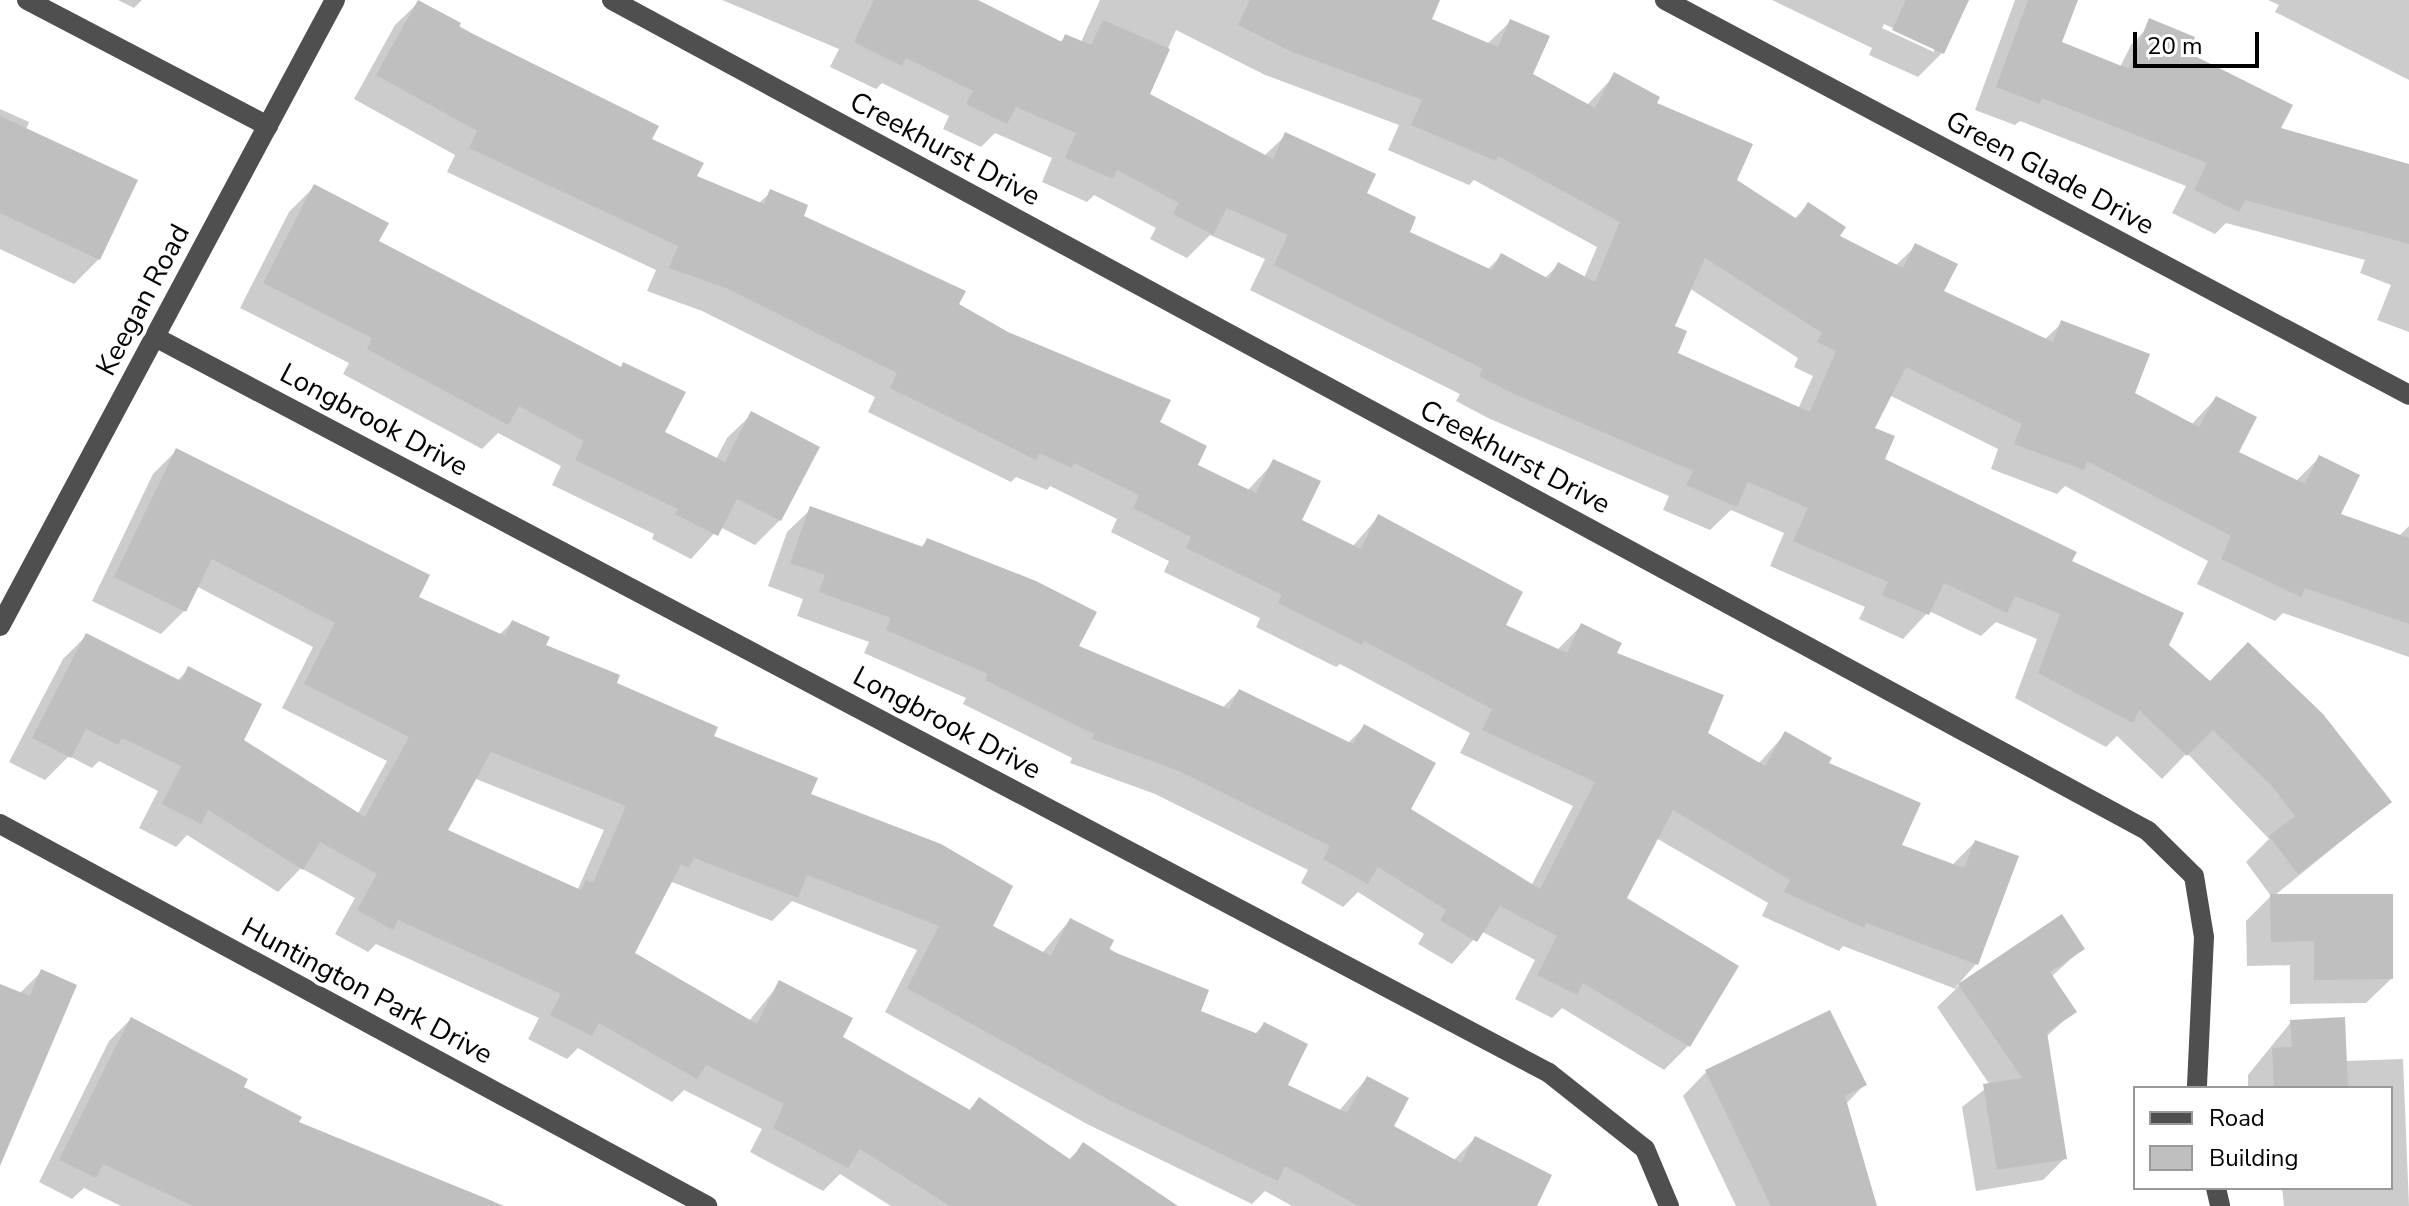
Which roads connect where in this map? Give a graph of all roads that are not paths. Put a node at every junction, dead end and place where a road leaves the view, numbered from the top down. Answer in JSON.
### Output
{"nodes":[{"id":1,"x":27,"y":0,"type":"edge"},
{"id":2,"x":335,"y":0,"type":"edge"},
{"id":3,"x":612,"y":0,"type":"edge"},
{"id":4,"x":1665,"y":0,"type":"edge"},
{"id":5,"x":268,"y":126,"type":"junction"},
{"id":6,"x":155,"y":337,"type":"junction"},
{"id":7,"x":2409,"y":395,"type":"edge"},
{"id":8,"x":0,"y":626,"type":"edge"},
{"id":9,"x":0,"y":824,"type":"edge"},
{"id":10,"x":2197,"y":1086,"type":"edge"},
{"id":11,"x":707,"y":1206,"type":"edge"},
{"id":12,"x":1669,"y":1206,"type":"edge"}],
"edges":[{"from":1,"to":5,"type":"street"},
{"from":2,"to":5,"type":"street","name":"Keegan Road"},
{"from":3,"to":10,"type":"street","name":"Creekhurst Drive"},
{"from":4,"to":7,"type":"street","name":"Green Glade Drive"},
{"from":5,"to":6,"type":"street","name":"Keegan Road"},
{"from":6,"to":8,"type":"street","name":"Keegan Road"},
{"from":6,"to":12,"type":"street","name":"Longbrook Drive"},
{"from":9,"to":11,"type":"street","name":"Huntington Park Drive"}]}
